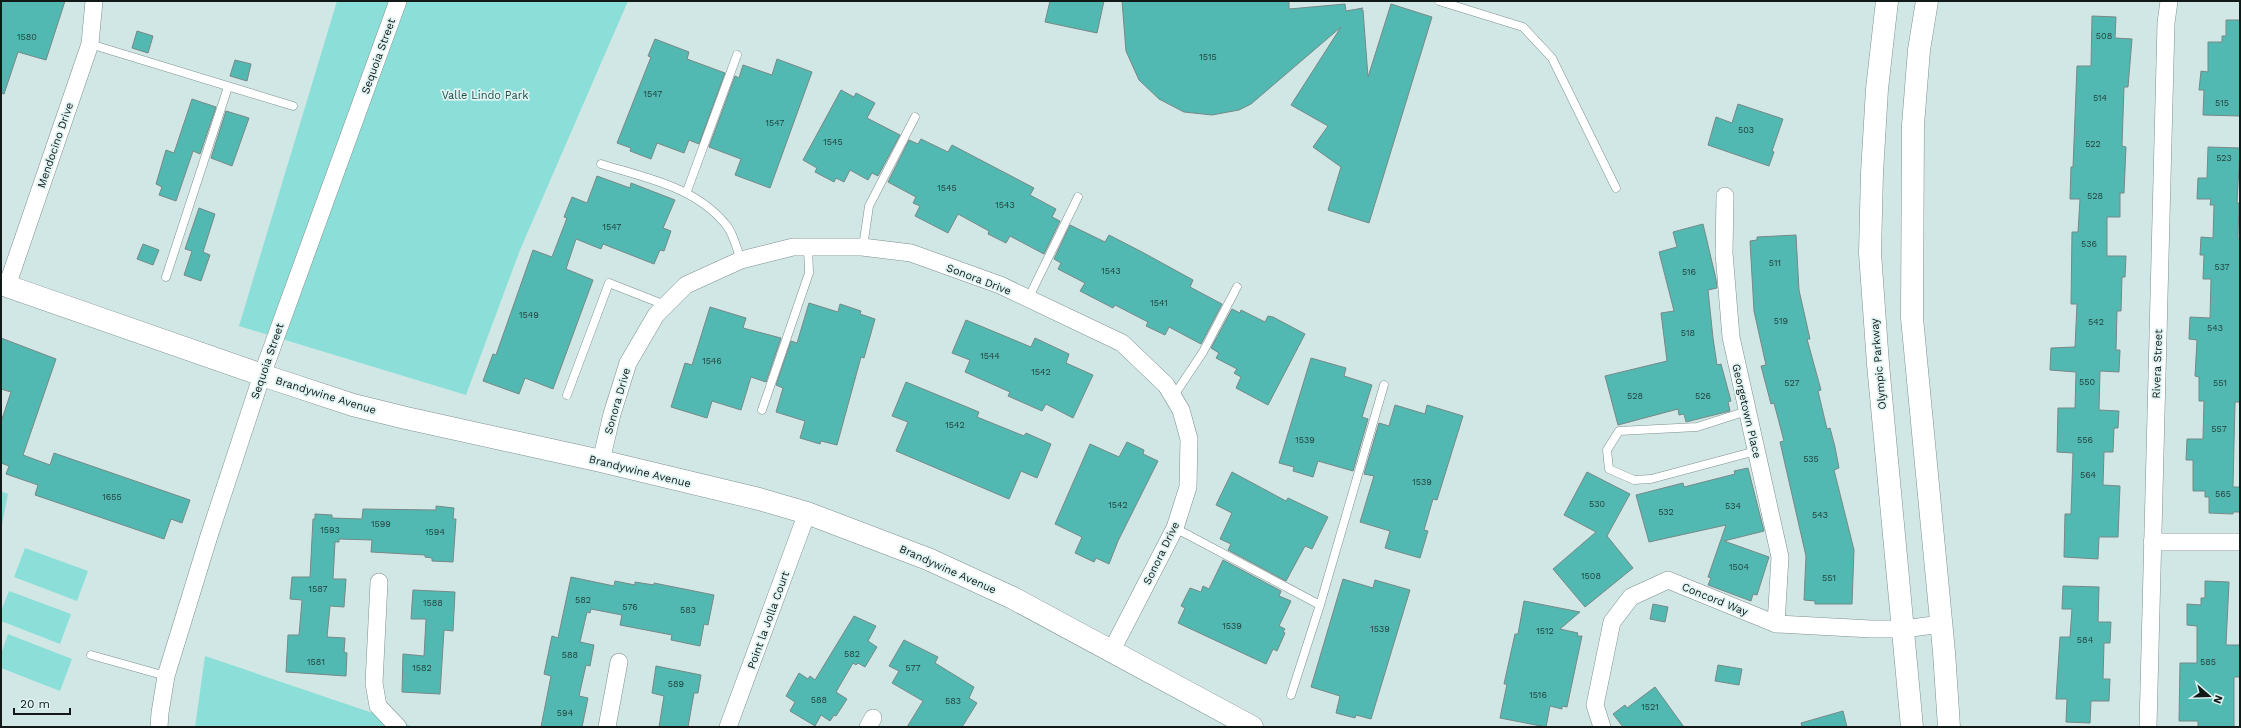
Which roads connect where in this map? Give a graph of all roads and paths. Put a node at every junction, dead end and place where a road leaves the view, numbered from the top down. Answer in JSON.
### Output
{"nodes":[{"id":1,"x":94,"y":1,"type":"edge"},
{"id":2,"x":398,"y":1,"type":"edge"},
{"id":3,"x":1439,"y":1,"type":"edge"},
{"id":4,"x":1887,"y":1,"type":"edge"},
{"id":5,"x":1927,"y":1,"type":"edge"},
{"id":6,"x":2169,"y":1,"type":"edge"},
{"id":7,"x":90,"y":44,"type":"junction"},
{"id":8,"x":737,"y":55,"type":"dead end"},
{"id":9,"x":228,"y":87,"type":"junction"},
{"id":10,"x":293,"y":106,"type":"dead end"},
{"id":11,"x":915,"y":117,"type":"dead end"},
{"id":12,"x":601,"y":164,"type":"dead end"},
{"id":13,"x":1616,"y":188,"type":"dead end"},
{"id":14,"x":687,"y":191,"type":"junction"},
{"id":15,"x":1725,"y":196,"type":"dead end"},
{"id":16,"x":1078,"y":198,"type":"dead end"},
{"id":17,"x":808,"y":247,"type":"junction"},
{"id":18,"x":863,"y":247,"type":"junction"},
{"id":19,"x":741,"y":260,"type":"junction"},
{"id":20,"x":166,"y":277,"type":"dead end"},
{"id":21,"x":4,"y":285,"type":"edge"},
{"id":22,"x":1237,"y":287,"type":"dead end"},
{"id":23,"x":1028,"y":299,"type":"junction"},
{"id":24,"x":665,"y":305,"type":"junction"},
{"id":25,"x":262,"y":376,"type":"junction"},
{"id":26,"x":1384,"y":385,"type":"dead end"},
{"id":27,"x":567,"y":395,"type":"dead end"},
{"id":28,"x":1173,"y":397,"type":"junction"},
{"id":29,"x":762,"y":410,"type":"dead end"},
{"id":30,"x":1747,"y":411,"type":"junction"},
{"id":31,"x":1756,"y":451,"type":"junction"},
{"id":32,"x":601,"y":461,"type":"junction"},
{"id":33,"x":807,"y":513,"type":"junction"},
{"id":34,"x":1174,"y":528,"type":"junction"},
{"id":35,"x":2152,"y":542,"type":"junction"},
{"id":36,"x":2240,"y":542,"type":"edge"},
{"id":37,"x":378,"y":582,"type":"dead end"},
{"id":38,"x":1320,"y":605,"type":"junction"},
{"id":39,"x":1776,"y":624,"type":"junction"},
{"id":40,"x":1941,"y":624,"type":"junction"},
{"id":41,"x":1904,"y":629,"type":"junction"},
{"id":42,"x":1112,"y":650,"type":"junction"},
{"id":43,"x":91,"y":655,"type":"dead end"},
{"id":44,"x":619,"y":662,"type":"dead end"},
{"id":45,"x":166,"y":676,"type":"junction"},
{"id":46,"x":1291,"y":695,"type":"dead end"},
{"id":47,"x":159,"y":727,"type":"edge"},
{"id":48,"x":398,"y":727,"type":"edge"},
{"id":49,"x":607,"y":727,"type":"edge"},
{"id":50,"x":728,"y":727,"type":"edge"},
{"id":51,"x":1252,"y":727,"type":"edge"},
{"id":52,"x":1602,"y":727,"type":"edge"},
{"id":53,"x":1912,"y":727,"type":"edge"},
{"id":54,"x":1949,"y":727,"type":"edge"},
{"id":55,"x":2148,"y":727,"type":"edge"}],
"edges":[{"from":1,"to":7,"type":"street","name":"Mendocino Drive"},
{"from":2,"to":25,"type":"street","name":"Sequoia Street"},
{"from":3,"to":13,"type":"lane"},
{"from":4,"to":41,"type":"main road","name":"Olympic Parkway"},
{"from":5,"to":40,"type":"main road"},
{"from":6,"to":35,"type":"street","name":"Rivera Street"},
{"from":7,"to":9,"type":"lane"},
{"from":7,"to":21,"type":"street","name":"Mendocino Drive"},
{"from":8,"to":14,"type":"lane"},
{"from":9,"to":10,"type":"lane"},
{"from":9,"to":20,"type":"lane"},
{"from":11,"to":18,"type":"lane"},
{"from":12,"to":14,"type":"lane"},
{"from":14,"to":19,"type":"lane"},
{"from":15,"to":30,"type":"street","name":"Georgetown Place"},
{"from":16,"to":23,"type":"lane"},
{"from":17,"to":18,"type":"street","name":"Sonora Drive"},
{"from":17,"to":19,"type":"street","name":"Sonora Drive"},
{"from":17,"to":29,"type":"lane"},
{"from":18,"to":23,"type":"street","name":"Sonora Drive"},
{"from":19,"to":24,"type":"street","name":"Sonora Drive"},
{"from":21,"to":25,"type":"main road","name":"Brandywine Avenue"},
{"from":22,"to":28,"type":"lane"},
{"from":23,"to":28,"type":"street","name":"Sonora Drive"},
{"from":24,"to":27,"type":"lane"},
{"from":24,"to":32,"type":"street","name":"Sonora Drive"},
{"from":25,"to":32,"type":"main road","name":"Brandywine Avenue"},
{"from":25,"to":45,"type":"street","name":"Sequoia Street"},
{"from":26,"to":38,"type":"lane"},
{"from":28,"to":34,"type":"street","name":"Sonora Drive"},
{"from":30,"to":31,"type":"street","name":"Georgetown Place"},
{"from":30,"to":31,"type":"lane"},
{"from":31,"to":39,"type":"street","name":"Georgetown Place"},
{"from":32,"to":33,"type":"main road","name":"Brandywine Avenue"},
{"from":33,"to":42,"type":"main road","name":"Brandywine Avenue"},
{"from":33,"to":50,"type":"street","name":"Point la Jolla Court"},
{"from":34,"to":38,"type":"lane"},
{"from":34,"to":42,"type":"street","name":"Sonora Drive"},
{"from":35,"to":36,"type":"street"},
{"from":35,"to":55,"type":"street","name":"Rivera Street"},
{"from":37,"to":48,"type":"street"},
{"from":38,"to":46,"type":"lane"},
{"from":39,"to":41,"type":"street","name":"Concord Way"},
{"from":39,"to":52,"type":"street","name":"Concord Way"},
{"from":40,"to":41,"type":"street","name":"Concord Way"},
{"from":40,"to":54,"type":"main road"},
{"from":41,"to":53,"type":"main road","name":"Olympic Parkway"},
{"from":42,"to":51,"type":"main road","name":"Brandywine Avenue"},
{"from":43,"to":45,"type":"lane"},
{"from":44,"to":49,"type":"street"},
{"from":45,"to":47,"type":"street","name":"Sequoia Street"}]}
